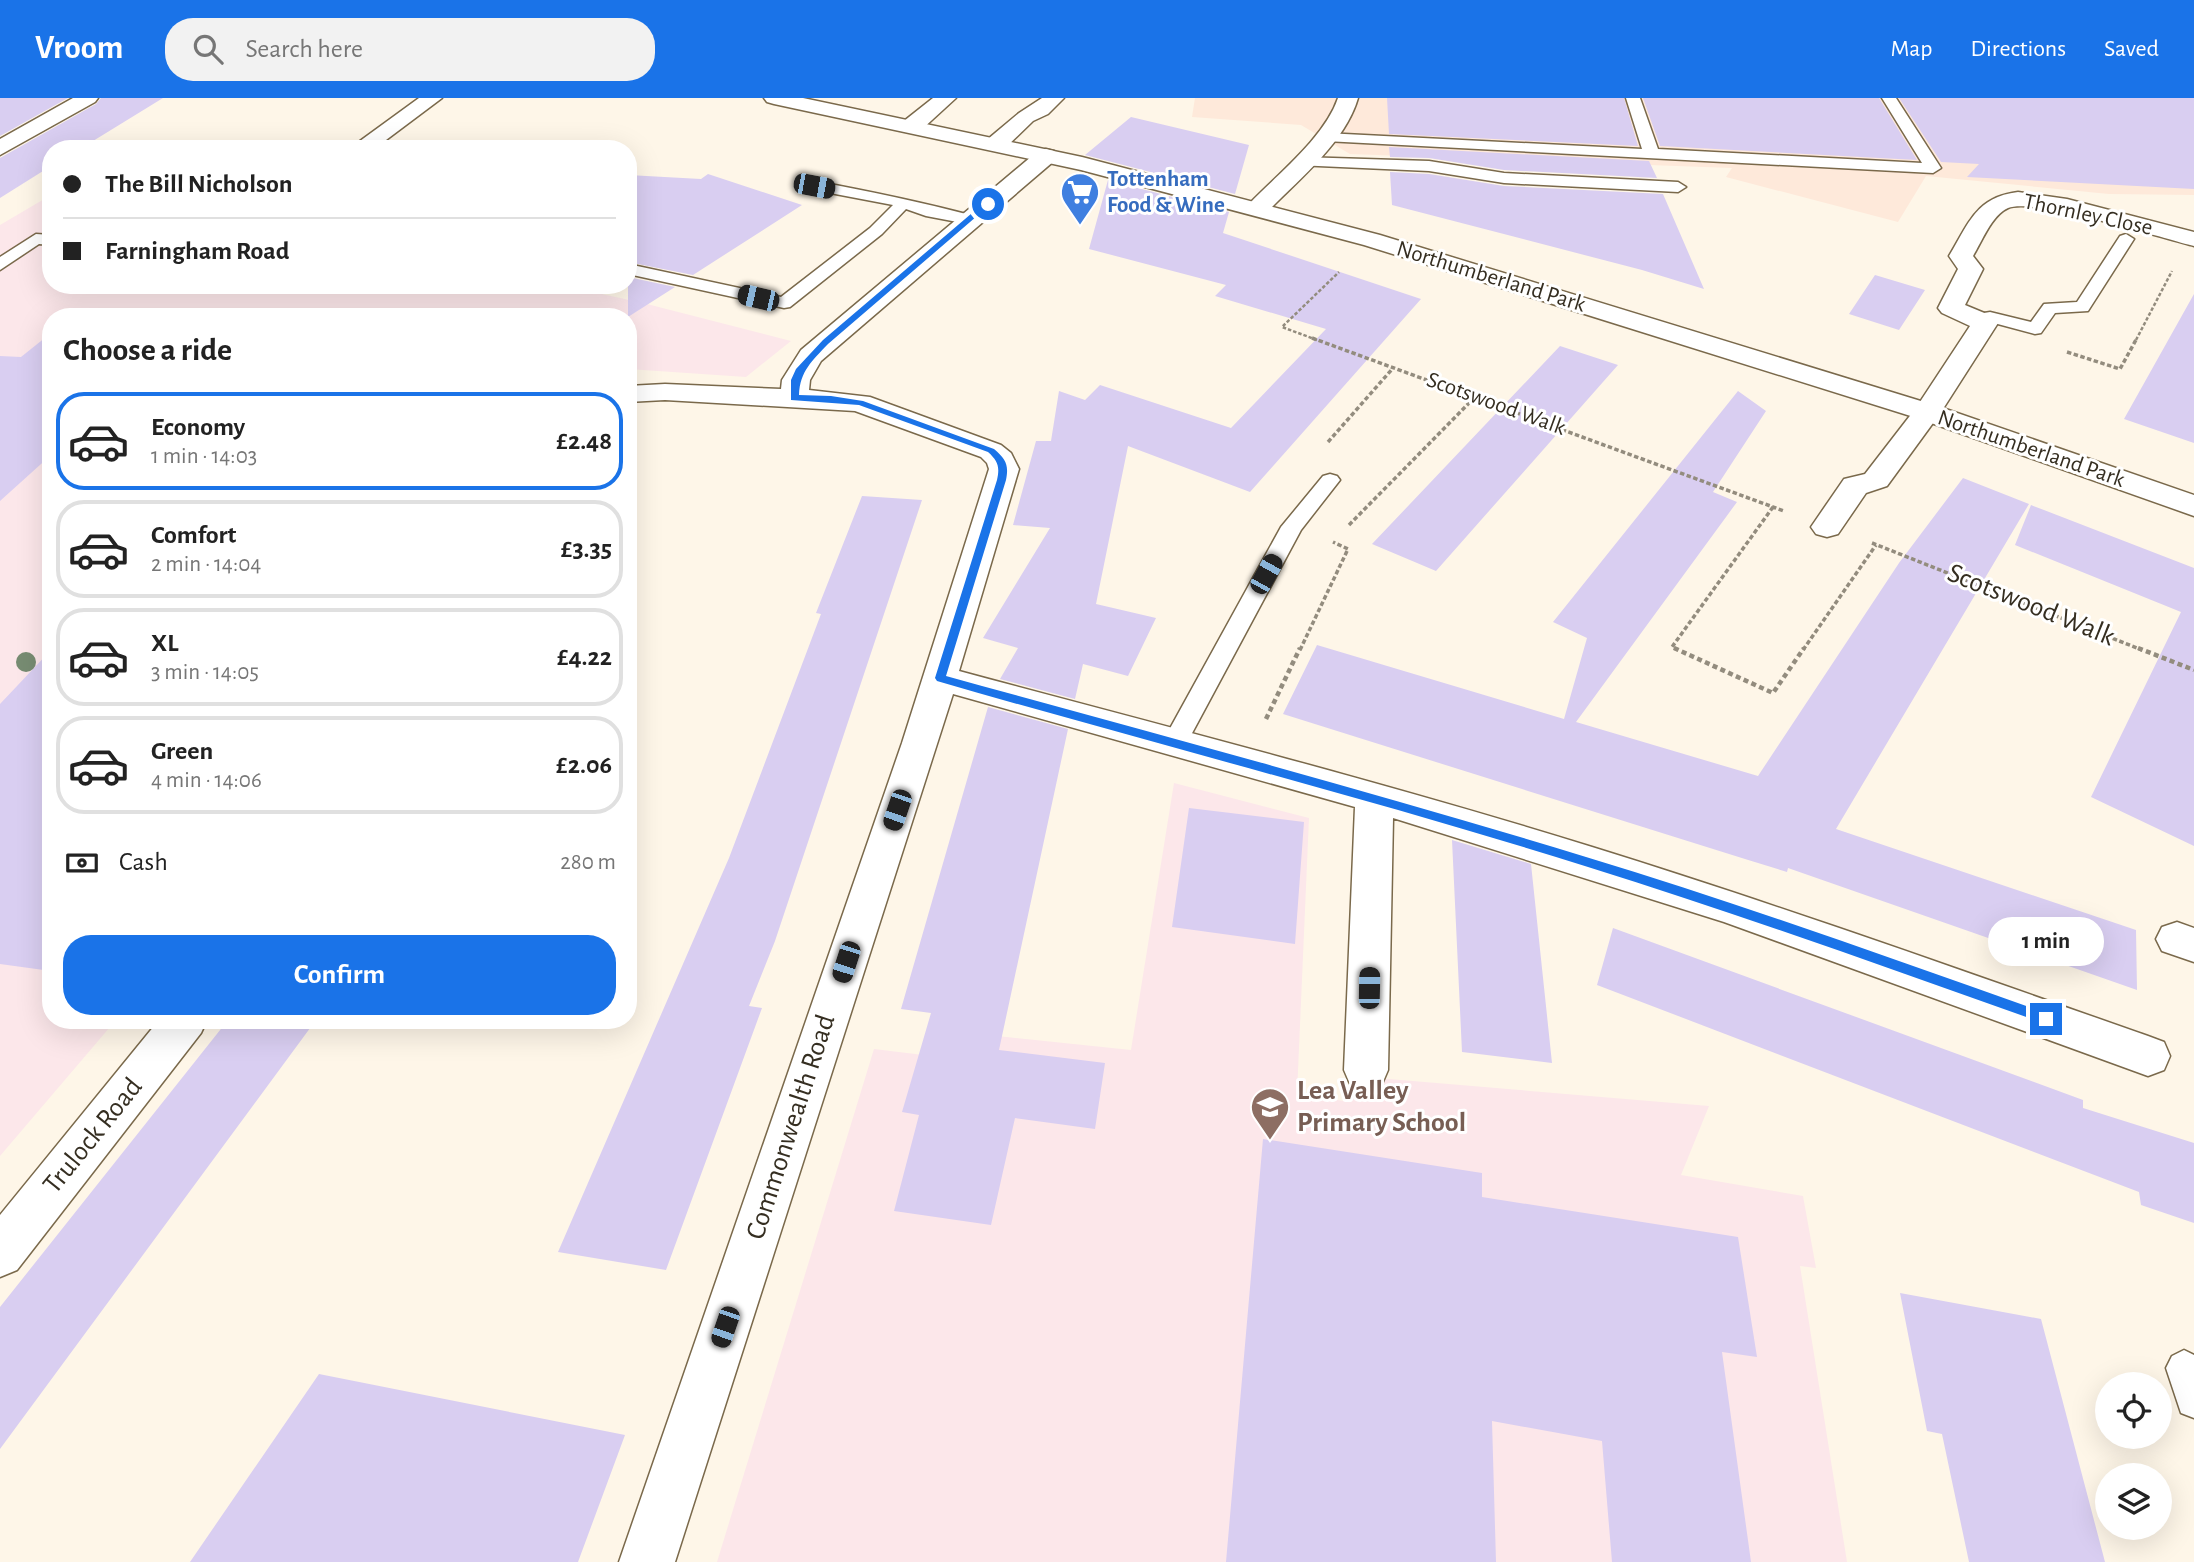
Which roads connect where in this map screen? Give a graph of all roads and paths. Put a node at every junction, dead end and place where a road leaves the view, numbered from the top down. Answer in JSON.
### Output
{"nodes":[{"id":1,"x":88,"y":98,"type":"edge"},
{"id":2,"x":432,"y":98,"type":"edge"},
{"id":3,"x":774,"y":98,"type":"edge"},
{"id":4,"x":946,"y":98,"type":"edge"},
{"id":5,"x":1054,"y":98,"type":"edge"},
{"id":6,"x":1348,"y":98,"type":"edge"},
{"id":7,"x":1633,"y":98,"type":"edge"},
{"id":8,"x":1889,"y":98,"type":"edge"},
{"id":9,"x":912,"y":126,"type":"junction"},
{"id":10,"x":1325,"y":137,"type":"junction"},
{"id":11,"x":373,"y":140,"type":"edge"},
{"id":12,"x":996,"y":144,"type":"junction"},
{"id":13,"x":0,"y":148,"type":"edge"},
{"id":14,"x":1652,"y":155,"type":"junction"},
{"id":15,"x":1046,"y":156,"type":"junction"},
{"id":16,"x":1301,"y":162,"type":"junction"},
{"id":17,"x":814,"y":186,"type":"dead end"},
{"id":18,"x":1678,"y":187,"type":"dead end"},
{"id":19,"x":904,"y":202,"type":"junction"},
{"id":20,"x":1258,"y":208,"type":"junction"},
{"id":21,"x":968,"y":219,"type":"junction"},
{"id":22,"x":42,"y":239,"type":"edge"},
{"id":23,"x":2126,"y":239,"type":"dead end"},
{"id":24,"x":2194,"y":239,"type":"edge"},
{"id":25,"x":1372,"y":240,"type":"junction"},
{"id":26,"x":0,"y":265,"type":"edge"},
{"id":27,"x":637,"y":271,"type":"edge"},
{"id":28,"x":1985,"y":323,"type":"junction"},
{"id":29,"x":637,"y":392,"type":"edge"},
{"id":30,"x":1476,"y":396,"type":"junction"},
{"id":31,"x":794,"y":398,"type":"junction"},
{"id":32,"x":1927,"y":412,"type":"junction"},
{"id":33,"x":1330,"y":480,"type":"dead end"},
{"id":34,"x":2194,"y":506,"type":"edge"},
{"id":35,"x":1773,"y":507,"type":"junction"},
{"id":36,"x":1827,"y":527,"type":"junction"},
{"id":37,"x":1876,"y":545,"type":"junction"},
{"id":38,"x":2194,"y":670,"type":"edge"},
{"id":39,"x":940,"y":678,"type":"junction"},
{"id":40,"x":1264,"y":725,"type":"dead end"},
{"id":41,"x":1174,"y":743,"type":"junction"},
{"id":42,"x":1374,"y":799,"type":"junction"},
{"id":43,"x":179,"y":1029,"type":"edge"},
{"id":44,"x":2148,"y":1056,"type":"dead end"},
{"id":45,"x":1366,"y":1070,"type":"dead end"},
{"id":46,"x":0,"y":1253,"type":"edge"},
{"id":47,"x":647,"y":1562,"type":"edge"}],
"edges":[{"from":1,"to":13,"type":"street"},
{"from":2,"to":11,"type":"street"},
{"from":3,"to":9,"type":"street","name":"Northumberland Park"},
{"from":4,"to":9,"type":"street"},
{"from":5,"to":12,"type":"street"},
{"from":6,"to":10,"type":"street"},
{"from":7,"to":14,"type":"lane"},
{"from":8,"to":14,"type":"lane"},
{"from":9,"to":12,"type":"street","name":"Northumberland Park"},
{"from":10,"to":14,"type":"lane"},
{"from":10,"to":16,"type":"street"},
{"from":12,"to":15,"type":"street","name":"Northumberland Park"},
{"from":15,"to":20,"type":"street","name":"Northumberland Park"},
{"from":15,"to":21,"type":"street"},
{"from":16,"to":18,"type":"lane"},
{"from":16,"to":20,"type":"street"},
{"from":17,"to":19,"type":"lane"},
{"from":19,"to":21,"type":"lane"},
{"from":19,"to":27,"type":"lane"},
{"from":20,"to":25,"type":"street","name":"Northumberland Park"},
{"from":21,"to":31,"type":"street"},
{"from":22,"to":26,"type":"lane"},
{"from":23,"to":28,"type":"lane"},
{"from":24,"to":28,"type":"street","name":"Thornley Close"},
{"from":25,"to":30,"type":"path","name":"Scotswood Walk"},
{"from":25,"to":32,"type":"street","name":"Northumberland Park"},
{"from":28,"to":32,"type":"street"},
{"from":29,"to":31,"type":"street"},
{"from":30,"to":35,"type":"path","name":"Scotswood Walk"},
{"from":30,"to":40,"type":"path"},
{"from":31,"to":39,"type":"street","name":"Commonwealth Road"},
{"from":32,"to":34,"type":"street","name":"Northumberland Park"},
{"from":32,"to":36,"type":"street"},
{"from":33,"to":41,"type":"lane"},
{"from":35,"to":36,"type":"path","name":"Scotswood Walk"},
{"from":35,"to":37,"type":"path"},
{"from":36,"to":37,"type":"path","name":"Scotswood Walk"},
{"from":37,"to":38,"type":"path","name":"Scotswood Walk"},
{"from":39,"to":41,"type":"street"},
{"from":39,"to":47,"type":"street","name":"Commonwealth Road"},
{"from":41,"to":42,"type":"street"},
{"from":42,"to":44,"type":"street"},
{"from":42,"to":45,"type":"street"},
{"from":43,"to":46,"type":"street","name":"Trulock Road"}]}
